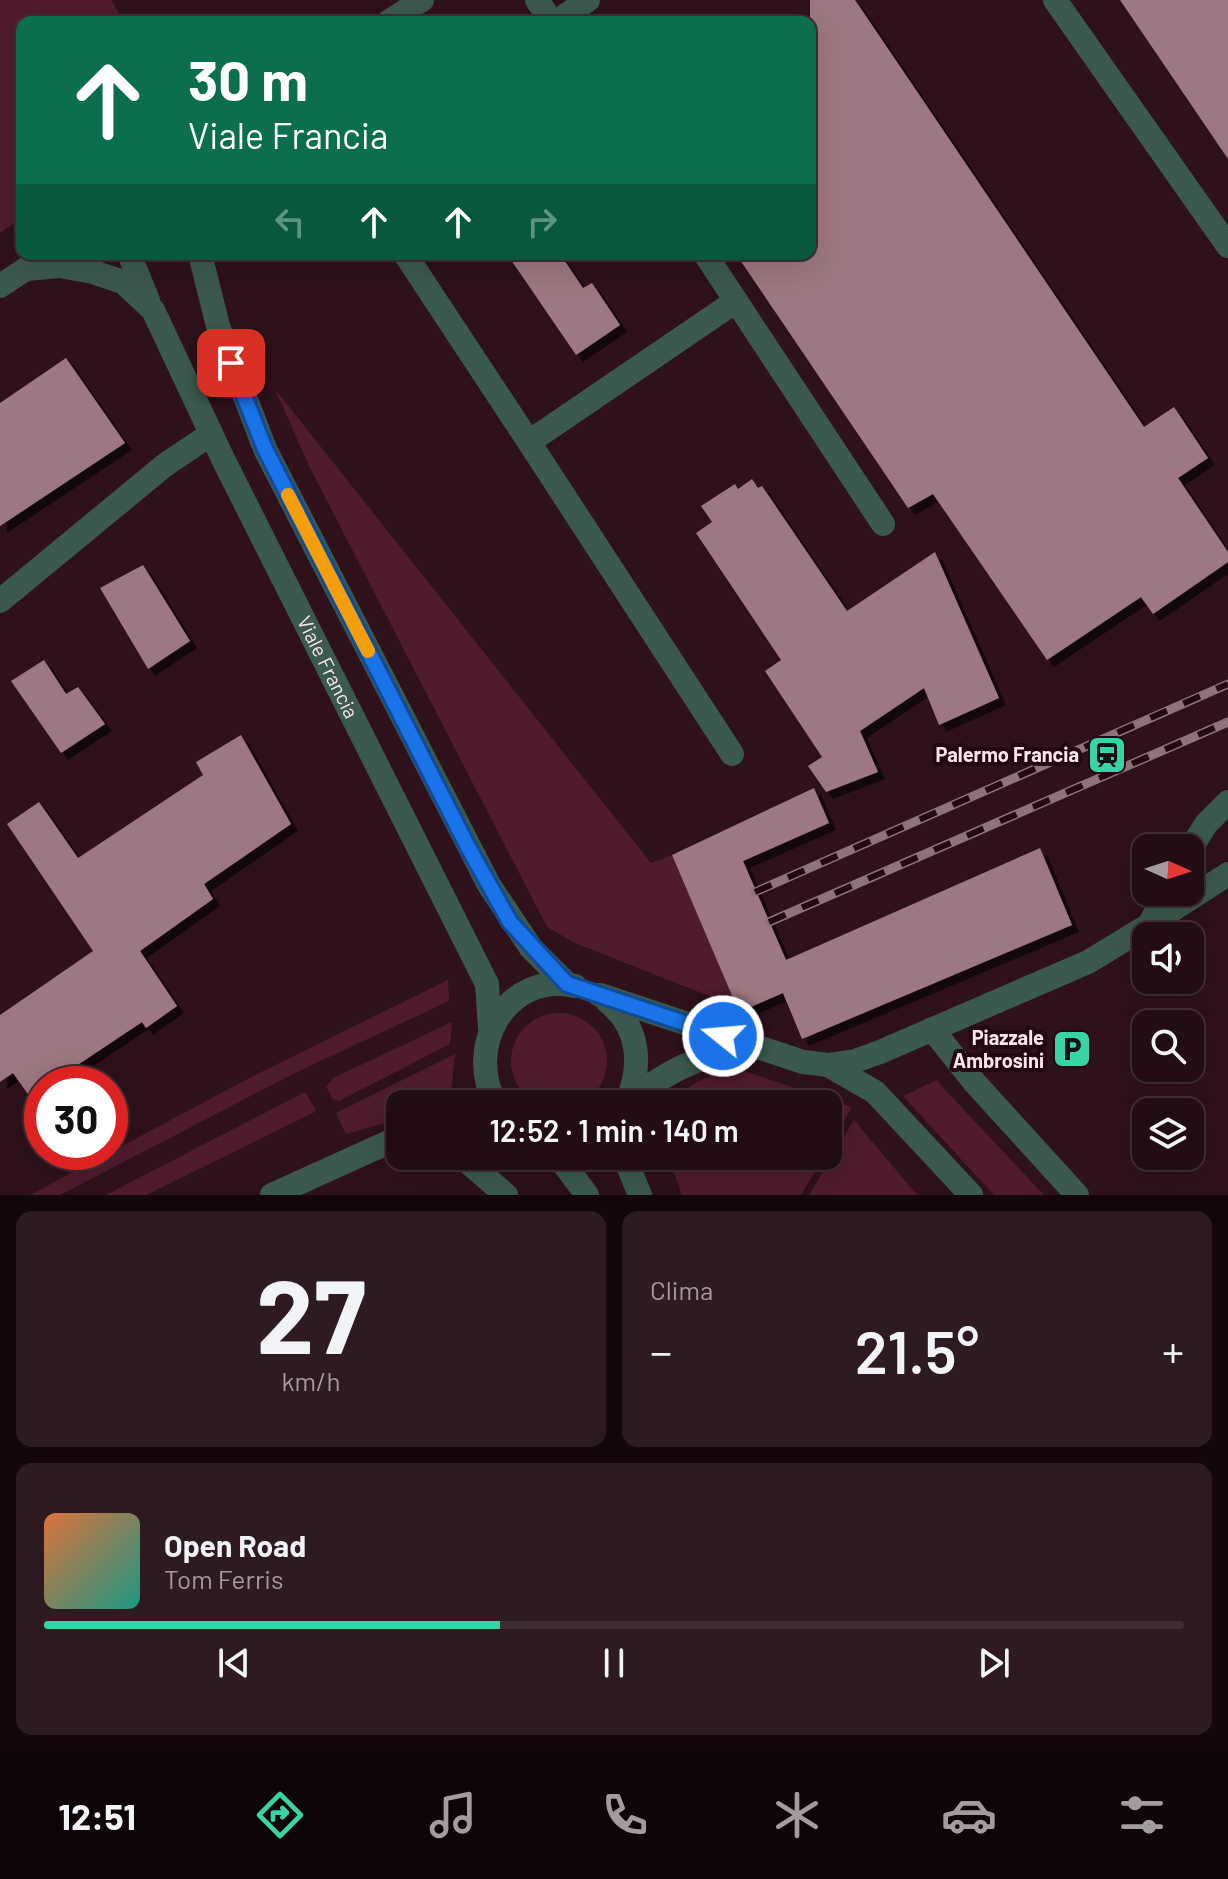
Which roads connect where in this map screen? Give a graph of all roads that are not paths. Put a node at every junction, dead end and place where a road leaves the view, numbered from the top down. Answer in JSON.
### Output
{"nodes":[{"id":1,"x":422,"y":0,"type":"edge"},
{"id":2,"x":537,"y":0,"type":"edge"},
{"id":3,"x":588,"y":0,"type":"edge"},
{"id":4,"x":1055,"y":0,"type":"edge"},
{"id":5,"x":397,"y":16,"type":"edge"},
{"id":6,"x":549,"y":16,"type":"edge"},
{"id":7,"x":563,"y":16,"type":"edge"},
{"id":8,"x":1228,"y":246,"type":"edge"},
{"id":9,"x":39,"y":260,"type":"edge"},
{"id":10,"x":132,"y":260,"type":"edge"},
{"id":11,"x":194,"y":260,"type":"edge"},
{"id":12,"x":201,"y":260,"type":"edge"},
{"id":13,"x":409,"y":260,"type":"edge"},
{"id":14,"x":709,"y":260,"type":"edge"},
{"id":15,"x":26,"y":269,"type":"junction"},
{"id":16,"x":205,"y":283,"type":"junction"},
{"id":17,"x":0,"y":286,"type":"edge"},
{"id":18,"x":736,"y":301,"type":"junction"},
{"id":19,"x":153,"y":310,"type":"junction"},
{"id":20,"x":211,"y":434,"type":"junction"},
{"id":21,"x":529,"y":442,"type":"junction"},
{"id":22,"x":883,"y":524,"type":"dead end"},
{"id":23,"x":0,"y":601,"type":"edge"},
{"id":24,"x":732,"y":754,"type":"dead end"},
{"id":25,"x":1228,"y":802,"type":"edge"},
{"id":26,"x":1200,"y":834,"type":"edge"},
{"id":27,"x":1228,"y":874,"type":"edge"},
{"id":28,"x":1154,"y":922,"type":"edge"},
{"id":29,"x":1132,"y":936,"type":"edge"},
{"id":30,"x":567,"y":984,"type":"junction"},
{"id":31,"x":600,"y":995,"type":"junction"},
{"id":32,"x":490,"y":1028,"type":"junction"},
{"id":33,"x":932,"y":1029,"type":"junction"},
{"id":34,"x":771,"y":1053,"type":"junction"},
{"id":35,"x":828,"y":1065,"type":"junction"},
{"id":36,"x":491,"y":1090,"type":"edge"},
{"id":37,"x":631,"y":1090,"type":"edge"},
{"id":38,"x":644,"y":1090,"type":"edge"},
{"id":39,"x":386,"y":1143,"type":"edge"},
{"id":40,"x":477,"y":1170,"type":"edge"},
{"id":41,"x":568,"y":1170,"type":"edge"},
{"id":42,"x":630,"y":1170,"type":"edge"},
{"id":43,"x":272,"y":1195,"type":"edge"},
{"id":44,"x":506,"y":1195,"type":"edge"},
{"id":45,"x":587,"y":1195,"type":"edge"},
{"id":46,"x":640,"y":1195,"type":"edge"},
{"id":47,"x":971,"y":1195,"type":"edge"},
{"id":48,"x":1077,"y":1195,"type":"edge"}],
"edges":[{"from":1,"to":5,"type":"street"},
{"from":2,"to":6,"type":"street"},
{"from":3,"to":7,"type":"street"},
{"from":4,"to":8,"type":"street"},
{"from":9,"to":15,"type":"street"},
{"from":10,"to":19,"type":"street","name":"Viale Francia"},
{"from":11,"to":16,"type":"street"},
{"from":12,"to":16,"type":"street"},
{"from":13,"to":21,"type":"street"},
{"from":14,"to":18,"type":"street"},
{"from":15,"to":17,"type":"street"},
{"from":15,"to":19,"type":"street","name":"Viale Francia"},
{"from":16,"to":30,"type":"street"},
{"from":18,"to":21,"type":"street"},
{"from":18,"to":22,"type":"street"},
{"from":19,"to":20,"type":"street","name":"Viale Francia"},
{"from":20,"to":23,"type":"street"},
{"from":20,"to":32,"type":"street","name":"Viale Francia"},
{"from":21,"to":24,"type":"street"},
{"from":25,"to":26,"type":"street"},
{"from":27,"to":28,"type":"street"},
{"from":29,"to":33,"type":"street"},
{"from":30,"to":31,"type":"street"},
{"from":30,"to":32,"type":"street"},
{"from":31,"to":34,"type":"street"},
{"from":31,"to":37,"type":"street"},
{"from":32,"to":36,"type":"street","name":"Viale Francia"},
{"from":33,"to":35,"type":"street"},
{"from":33,"to":48,"type":"street"},
{"from":34,"to":35,"type":"street"},
{"from":34,"to":38,"type":"street"},
{"from":35,"to":47,"type":"street"},
{"from":39,"to":43,"type":"street"},
{"from":40,"to":44,"type":"street"},
{"from":41,"to":45,"type":"street"},
{"from":42,"to":46,"type":"street"}]}
